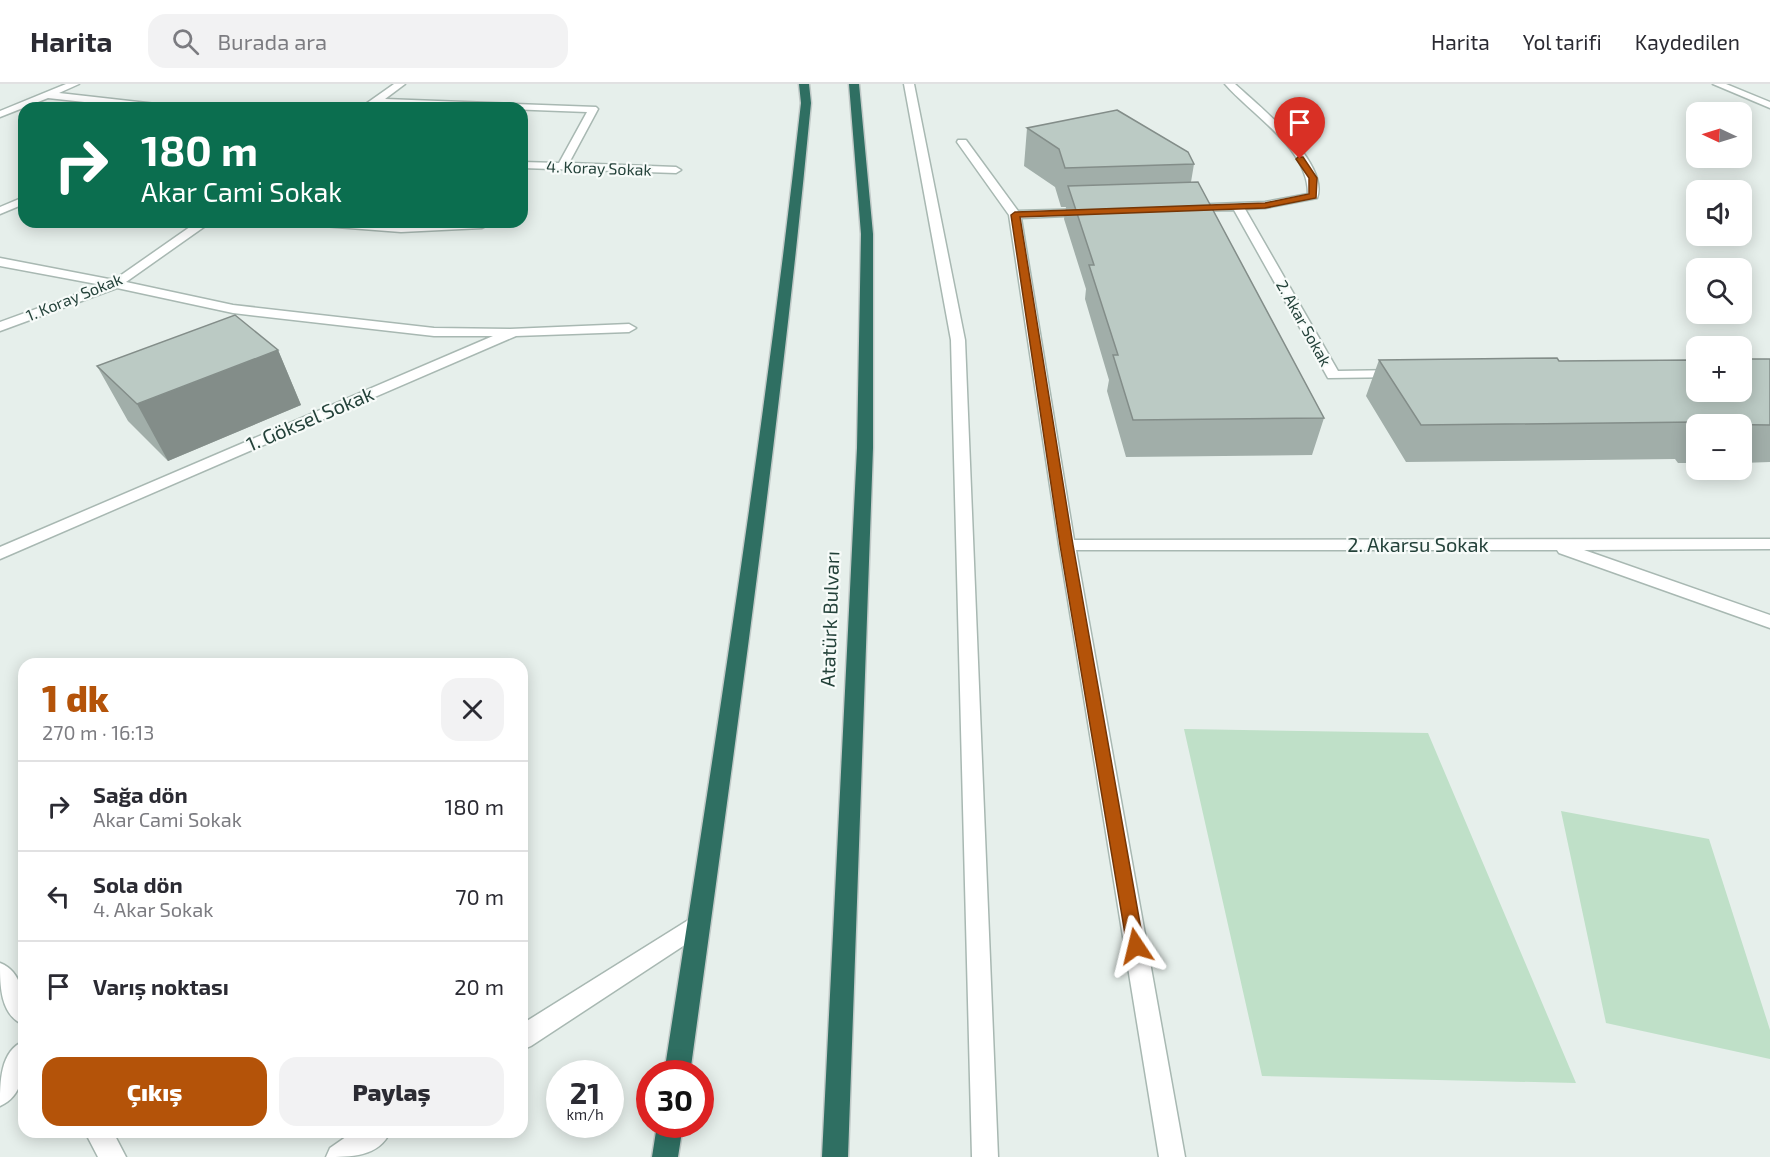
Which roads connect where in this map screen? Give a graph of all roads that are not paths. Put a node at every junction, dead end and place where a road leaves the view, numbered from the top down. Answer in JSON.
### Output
{"nodes":[{"id":1,"x":74,"y":84,"type":"edge"},
{"id":2,"x":400,"y":84,"type":"edge"},
{"id":3,"x":804,"y":84,"type":"edge"},
{"id":4,"x":854,"y":84,"type":"edge"},
{"id":5,"x":909,"y":84,"type":"edge"},
{"id":6,"x":1230,"y":84,"type":"edge"},
{"id":7,"x":1718,"y":84,"type":"edge"},
{"id":8,"x":47,"y":95,"type":"junction"},
{"id":9,"x":375,"y":101,"type":"joint"},
{"id":10,"x":30,"y":102,"type":"edge"},
{"id":11,"x":111,"y":102,"type":"edge"},
{"id":12,"x":402,"y":102,"type":"edge"},
{"id":13,"x":1770,"y":105,"type":"edge"},
{"id":14,"x":18,"y":107,"type":"edge"},
{"id":15,"x":528,"y":107,"type":"edge"},
{"id":16,"x":0,"y":114,"type":"edge"},
{"id":17,"x":962,"y":142,"type":"dead end"},
{"id":18,"x":528,"y":165,"type":"edge"},
{"id":19,"x":562,"y":166,"type":"junction"},
{"id":20,"x":676,"y":170,"type":"dead end"},
{"id":21,"x":18,"y":203,"type":"edge"},
{"id":22,"x":1238,"y":206,"type":"junction"},
{"id":23,"x":1179,"y":208,"type":"edge"},
{"id":24,"x":0,"y":211,"type":"edge"},
{"id":25,"x":1097,"y":211,"type":"edge"},
{"id":26,"x":1015,"y":215,"type":"junction"},
{"id":27,"x":196,"y":228,"type":"edge"},
{"id":28,"x":388,"y":228,"type":"edge"},
{"id":29,"x":421,"y":228,"type":"edge"},
{"id":30,"x":0,"y":262,"type":"edge"},
{"id":31,"x":117,"y":284,"type":"junction"},
{"id":32,"x":0,"y":327,"type":"edge"},
{"id":33,"x":629,"y":328,"type":"dead end"},
{"id":34,"x":514,"y":332,"type":"junction"},
{"id":35,"x":1415,"y":374,"type":"edge"},
{"id":36,"x":1551,"y":544,"type":"junction"},
{"id":37,"x":1770,"y":544,"type":"edge"},
{"id":38,"x":1067,"y":545,"type":"junction"},
{"id":39,"x":0,"y":553,"type":"edge"},
{"id":40,"x":1770,"y":622,"type":"edge"},
{"id":41,"x":698,"y":924,"type":"junction"},
{"id":42,"x":0,"y":974,"type":"edge"},
{"id":43,"x":18,"y":1003,"type":"edge"},
{"id":44,"x":528,"y":1034,"type":"edge"},
{"id":45,"x":679,"y":1060,"type":"edge"},
{"id":46,"x":18,"y":1063,"type":"edge"},
{"id":47,"x":0,"y":1093,"type":"edge"},
{"id":48,"x":102,"y":1138,"type":"edge"},
{"id":49,"x":368,"y":1138,"type":"edge"},
{"id":50,"x":668,"y":1138,"type":"edge"},
{"id":51,"x":113,"y":1157,"type":"edge"},
{"id":52,"x":339,"y":1157,"type":"edge"},
{"id":53,"x":665,"y":1157,"type":"edge"},
{"id":54,"x":835,"y":1157,"type":"edge"},
{"id":55,"x":985,"y":1157,"type":"edge"},
{"id":56,"x":1172,"y":1157,"type":"edge"}],
"edges":[{"from":1,"to":8,"type":"street"},
{"from":2,"to":9,"type":"street"},
{"from":3,"to":41,"type":"highway"},
{"from":4,"to":54,"type":"highway","name":"Atatürk Bulvarı"},
{"from":5,"to":55,"type":"street"},
{"from":6,"to":22,"type":"street"},
{"from":7,"to":13,"type":"street"},
{"from":8,"to":10,"type":"street"},
{"from":8,"to":11,"type":"street"},
{"from":9,"to":12,"type":"street"},
{"from":14,"to":16,"type":"street"},
{"from":15,"to":19,"type":"street"},
{"from":17,"to":26,"type":"street"},
{"from":18,"to":19,"type":"street","name":"4. Koray Sokak"},
{"from":19,"to":20,"type":"street","name":"4. Koray Sokak"},
{"from":21,"to":24,"type":"street"},
{"from":22,"to":23,"type":"street"},
{"from":22,"to":35,"type":"street","name":"2. Akar Sokak"},
{"from":25,"to":26,"type":"street"},
{"from":26,"to":38,"type":"street"},
{"from":27,"to":31,"type":"street","name":"1. Koray Sokak"},
{"from":28,"to":29,"type":"street"},
{"from":30,"to":31,"type":"street"},
{"from":31,"to":32,"type":"street","name":"1. Koray Sokak"},
{"from":31,"to":34,"type":"street"},
{"from":33,"to":34,"type":"street","name":"1. Göksel Sokak"},
{"from":34,"to":39,"type":"street","name":"1. Göksel Sokak"},
{"from":36,"to":37,"type":"street","name":"2. Akarsu Sokak"},
{"from":36,"to":38,"type":"street","name":"2. Akarsu Sokak"},
{"from":36,"to":40,"type":"street"},
{"from":38,"to":56,"type":"street"},
{"from":41,"to":44,"type":"street"},
{"from":41,"to":45,"type":"highway"},
{"from":42,"to":43,"type":"street"},
{"from":46,"to":47,"type":"street"},
{"from":48,"to":51,"type":"street"},
{"from":49,"to":52,"type":"street"},
{"from":50,"to":53,"type":"highway"}]}
